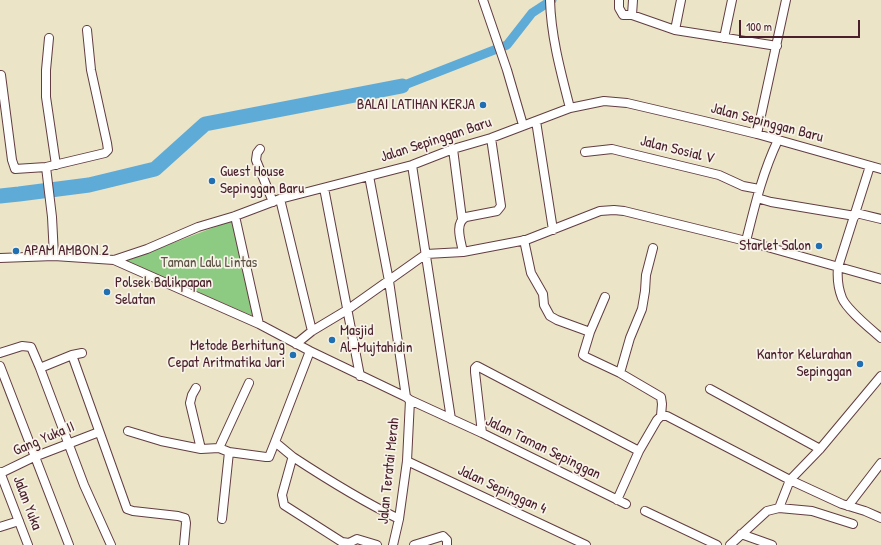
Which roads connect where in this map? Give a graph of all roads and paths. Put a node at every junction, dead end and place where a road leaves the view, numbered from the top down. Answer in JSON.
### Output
{"nodes":[{"id":1,"x":483,"y":0,"type":"edge"},
{"id":2,"x":550,"y":0,"type":"edge"},
{"id":3,"x":619,"y":0,"type":"edge"},
{"id":4,"x":633,"y":0,"type":"edge"},
{"id":5,"x":681,"y":0,"type":"edge"},
{"id":6,"x":732,"y":0,"type":"edge"},
{"id":7,"x":786,"y":0,"type":"edge"},
{"id":8,"x":632,"y":15,"type":"junction"},
{"id":9,"x":87,"y":30,"type":"dead end"},
{"id":10,"x":675,"y":30,"type":"junction"},
{"id":11,"x":49,"y":38,"type":"dead end"},
{"id":12,"x":724,"y":38,"type":"junction"},
{"id":13,"x":777,"y":46,"type":"junction"},
{"id":14,"x":1,"y":75,"type":"dead end"},
{"id":15,"x":570,"y":108,"type":"junction"},
{"id":16,"x":536,"y":121,"type":"junction"},
{"id":17,"x":523,"y":125,"type":"junction"},
{"id":18,"x":757,"y":134,"type":"junction"},
{"id":19,"x":491,"y":138,"type":"junction"},
{"id":20,"x":778,"y":140,"type":"junction"},
{"id":21,"x":260,"y":149,"type":"dead end"},
{"id":22,"x":454,"y":149,"type":"junction"},
{"id":23,"x":585,"y":152,"type":"dead end"},
{"id":24,"x":56,"y":165,"type":"junction"},
{"id":25,"x":412,"y":165,"type":"junction"},
{"id":26,"x":870,"y":166,"type":"junction"},
{"id":27,"x":881,"y":169,"type":"edge"},
{"id":28,"x":46,"y":170,"type":"junction"},
{"id":29,"x":369,"y":176,"type":"junction"},
{"id":30,"x":324,"y":188,"type":"junction"},
{"id":31,"x":759,"y":189,"type":"junction"},
{"id":32,"x":757,"y":198,"type":"junction"},
{"id":33,"x":276,"y":200,"type":"junction"},
{"id":34,"x":855,"y":214,"type":"junction"},
{"id":35,"x":236,"y":216,"type":"junction"},
{"id":36,"x":462,"y":219,"type":"junction"},
{"id":37,"x":881,"y":219,"type":"edge"},
{"id":38,"x":552,"y":230,"type":"junction"},
{"id":39,"x":524,"y":240,"type":"junction"},
{"id":40,"x":746,"y":241,"type":"junction"},
{"id":41,"x":653,"y":248,"type":"dead end"},
{"id":42,"x":463,"y":252,"type":"junction"},
{"id":43,"x":426,"y":254,"type":"junction"},
{"id":44,"x":54,"y":256,"type":"junction"},
{"id":45,"x":0,"y":258,"type":"edge"},
{"id":46,"x":114,"y":260,"type":"junction"},
{"id":47,"x":838,"y":267,"type":"junction"},
{"id":48,"x":881,"y":279,"type":"edge"},
{"id":49,"x":389,"y":281,"type":"junction"},
{"id":50,"x":605,"y":297,"type":"dead end"},
{"id":51,"x":347,"y":310,"type":"junction"},
{"id":52,"x":259,"y":324,"type":"junction"},
{"id":53,"x":312,"y":331,"type":"junction"},
{"id":54,"x":590,"y":332,"type":"junction"},
{"id":55,"x":881,"y":338,"type":"edge"},
{"id":56,"x":296,"y":344,"type":"junction"},
{"id":57,"x":310,"y":351,"type":"junction"},
{"id":58,"x":0,"y":353,"type":"edge"},
{"id":59,"x":82,"y":353,"type":"dead end"},
{"id":60,"x":72,"y":355,"type":"junction"},
{"id":61,"x":0,"y":366,"type":"edge"},
{"id":62,"x":40,"y":368,"type":"junction"},
{"id":63,"x":620,"y":373,"type":"junction"},
{"id":64,"x":360,"y":376,"type":"junction"},
{"id":65,"x":881,"y":376,"type":"edge"},
{"id":66,"x":249,"y":383,"type":"dead end"},
{"id":67,"x":196,"y":388,"type":"dead end"},
{"id":68,"x":710,"y":389,"type":"dead end"},
{"id":69,"x":408,"y":398,"type":"junction"},
{"id":70,"x":661,"y":416,"type":"junction"},
{"id":71,"x":451,"y":419,"type":"junction"},
{"id":72,"x":128,"y":431,"type":"dead end"},
{"id":73,"x":99,"y":432,"type":"junction"},
{"id":74,"x":482,"y":433,"type":"junction"},
{"id":75,"x":275,"y":442,"type":"junction"},
{"id":76,"x":68,"y":444,"type":"junction"},
{"id":77,"x":219,"y":448,"type":"junction"},
{"id":78,"x":201,"y":449,"type":"junction"},
{"id":79,"x":820,"y":449,"type":"junction"},
{"id":80,"x":639,"y":451,"type":"junction"},
{"id":81,"x":230,"y":452,"type":"junction"},
{"id":82,"x":34,"y":457,"type":"junction"},
{"id":83,"x":294,"y":457,"type":"junction"},
{"id":84,"x":407,"y":461,"type":"junction"},
{"id":85,"x":881,"y":463,"type":"edge"},
{"id":86,"x":0,"y":472,"type":"edge"},
{"id":87,"x":790,"y":480,"type":"junction"},
{"id":88,"x":617,"y":500,"type":"junction"},
{"id":89,"x":626,"y":504,"type":"dead end"},
{"id":90,"x":780,"y":506,"type":"junction"},
{"id":91,"x":848,"y":506,"type":"junction"},
{"id":92,"x":645,"y":511,"type":"dead end"},
{"id":93,"x":881,"y":518,"type":"edge"},
{"id":94,"x":222,"y":519,"type":"dead end"},
{"id":95,"x":399,"y":519,"type":"junction"},
{"id":96,"x":19,"y":521,"type":"junction"},
{"id":97,"x":853,"y":524,"type":"dead end"},
{"id":98,"x":0,"y":527,"type":"edge"},
{"id":99,"x":741,"y":534,"type":"junction"},
{"id":100,"x":28,"y":545,"type":"edge"},
{"id":101,"x":69,"y":545,"type":"edge"},
{"id":102,"x":111,"y":545,"type":"edge"},
{"id":103,"x":184,"y":545,"type":"edge"},
{"id":104,"x":377,"y":545,"type":"edge"},
{"id":105,"x":394,"y":545,"type":"edge"},
{"id":106,"x":414,"y":545,"type":"edge"},
{"id":107,"x":447,"y":545,"type":"edge"},
{"id":108,"x":586,"y":545,"type":"edge"},
{"id":109,"x":717,"y":545,"type":"edge"},
{"id":110,"x":730,"y":545,"type":"edge"},
{"id":111,"x":772,"y":545,"type":"edge"}],
"edges":[{"from":1,"to":17,"type":"street"},
{"from":2,"to":15,"type":"street"},
{"from":3,"to":8,"type":"street"},
{"from":4,"to":8,"type":"street"},
{"from":5,"to":10,"type":"street"},
{"from":6,"to":12,"type":"street"},
{"from":7,"to":13,"type":"street"},
{"from":8,"to":10,"type":"street"},
{"from":9,"to":24,"type":"street"},
{"from":10,"to":12,"type":"street"},
{"from":11,"to":24,"type":"street"},
{"from":12,"to":13,"type":"street"},
{"from":13,"to":18,"type":"street"},
{"from":14,"to":28,"type":"street"},
{"from":15,"to":16,"type":"street","name":"Jalan Sepinggan Baru"},
{"from":15,"to":18,"type":"street","name":"Jalan Sepinggan Baru"},
{"from":16,"to":17,"type":"street","name":"Jalan Sepinggan Baru"},
{"from":16,"to":38,"type":"street"},
{"from":17,"to":19,"type":"street","name":"Jalan Sepinggan Baru"},
{"from":18,"to":20,"type":"street","name":"Jalan Sepinggan Baru"},
{"from":19,"to":22,"type":"street","name":"Jalan Sepinggan Baru"},
{"from":19,"to":36,"type":"street"},
{"from":20,"to":26,"type":"street","name":"Jalan Sepinggan Baru"},
{"from":20,"to":31,"type":"street"},
{"from":21,"to":33,"type":"street"},
{"from":22,"to":25,"type":"street","name":"Jalan Sepinggan Baru"},
{"from":22,"to":36,"type":"street"},
{"from":23,"to":31,"type":"street","name":"Jalan Sosial V"},
{"from":24,"to":28,"type":"street"},
{"from":25,"to":29,"type":"street","name":"Jalan Sepinggan Baru"},
{"from":25,"to":43,"type":"street"},
{"from":26,"to":27,"type":"street","name":"Jalan Sepinggan Baru"},
{"from":26,"to":34,"type":"street"},
{"from":28,"to":44,"type":"street"},
{"from":29,"to":30,"type":"street","name":"Jalan Sepinggan Baru"},
{"from":29,"to":49,"type":"street","name":"Jalan Teratai Merah"},
{"from":30,"to":33,"type":"street","name":"Jalan Sepinggan Baru"},
{"from":30,"to":51,"type":"street"},
{"from":31,"to":32,"type":"street"},
{"from":32,"to":34,"type":"street"},
{"from":32,"to":40,"type":"street"},
{"from":33,"to":35,"type":"street","name":"Jalan Sepinggan Baru"},
{"from":33,"to":53,"type":"street"},
{"from":34,"to":37,"type":"street"},
{"from":34,"to":47,"type":"street"},
{"from":35,"to":46,"type":"street","name":"Jalan Sepinggan Baru"},
{"from":35,"to":52,"type":"street"},
{"from":36,"to":42,"type":"street"},
{"from":38,"to":39,"type":"street"},
{"from":38,"to":40,"type":"street"},
{"from":39,"to":42,"type":"street"},
{"from":39,"to":54,"type":"street"},
{"from":40,"to":47,"type":"street"},
{"from":41,"to":63,"type":"street"},
{"from":42,"to":43,"type":"street"},
{"from":43,"to":49,"type":"street"},
{"from":43,"to":71,"type":"street"},
{"from":44,"to":45,"type":"street","name":"Jalan Sepinggan Baru"},
{"from":44,"to":46,"type":"street","name":"Jalan Sepinggan Baru"},
{"from":46,"to":52,"type":"street","name":"Jalan Taman Sepinggan"},
{"from":47,"to":48,"type":"street"},
{"from":47,"to":55,"type":"street"},
{"from":49,"to":51,"type":"street"},
{"from":49,"to":69,"type":"street","name":"Jalan Teratai Merah"},
{"from":50,"to":54,"type":"street"},
{"from":51,"to":53,"type":"street"},
{"from":51,"to":64,"type":"street"},
{"from":52,"to":56,"type":"street","name":"Jalan Taman Sepinggan"},
{"from":53,"to":56,"type":"street"},
{"from":54,"to":63,"type":"street"},
{"from":56,"to":57,"type":"street","name":"Jalan Taman Sepinggan"},
{"from":57,"to":64,"type":"street","name":"Jalan Taman Sepinggan"},
{"from":57,"to":75,"type":"street"},
{"from":58,"to":62,"type":"street"},
{"from":59,"to":60,"type":"street"},
{"from":60,"to":62,"type":"street"},
{"from":60,"to":73,"type":"street"},
{"from":61,"to":82,"type":"street"},
{"from":62,"to":76,"type":"street"},
{"from":63,"to":70,"type":"street"},
{"from":64,"to":69,"type":"street","name":"Jalan Taman Sepinggan"},
{"from":65,"to":79,"type":"street"},
{"from":66,"to":77,"type":"street"},
{"from":67,"to":78,"type":"street"},
{"from":68,"to":79,"type":"street"},
{"from":69,"to":71,"type":"street","name":"Jalan Taman Sepinggan"},
{"from":69,"to":84,"type":"street","name":"Jalan Teratai Merah"},
{"from":70,"to":80,"type":"street"},
{"from":70,"to":87,"type":"street"},
{"from":71,"to":74,"type":"street","name":"Jalan Taman Sepinggan"},
{"from":72,"to":78,"type":"street"},
{"from":73,"to":76,"type":"street","name":"Gang Yuka II"},
{"from":73,"to":103,"type":"street"},
{"from":74,"to":80,"type":"street"},
{"from":74,"to":88,"type":"street","name":"Jalan Taman Sepinggan"},
{"from":75,"to":81,"type":"street"},
{"from":75,"to":83,"type":"street"},
{"from":76,"to":82,"type":"street","name":"Gang Yuka II"},
{"from":76,"to":102,"type":"street"},
{"from":77,"to":78,"type":"street"},
{"from":77,"to":81,"type":"street"},
{"from":79,"to":87,"type":"street"},
{"from":80,"to":88,"type":"street"},
{"from":81,"to":94,"type":"street"},
{"from":82,"to":86,"type":"street","name":"Gang Yuka II"},
{"from":82,"to":101,"type":"street"},
{"from":83,"to":95,"type":"street"},
{"from":83,"to":104,"type":"street"},
{"from":84,"to":95,"type":"street","name":"Jalan Teratai Merah"},
{"from":84,"to":108,"type":"street","name":"Jalan Sepinggan 4"},
{"from":85,"to":91,"type":"street"},
{"from":86,"to":96,"type":"street","name":"Jalan Yuka"},
{"from":87,"to":90,"type":"street"},
{"from":87,"to":91,"type":"street"},
{"from":88,"to":89,"type":"street","name":"Jalan Taman Sepinggan"},
{"from":90,"to":97,"type":"street"},
{"from":90,"to":99,"type":"street"},
{"from":91,"to":93,"type":"street"},
{"from":92,"to":109,"type":"street"},
{"from":95,"to":105,"type":"street","name":"Jalan Teratai Merah"},
{"from":96,"to":98,"type":"street"},
{"from":96,"to":100,"type":"street","name":"Jalan Yuka"},
{"from":99,"to":110,"type":"street"},
{"from":99,"to":111,"type":"street"},
{"from":106,"to":107,"type":"street"}]}
